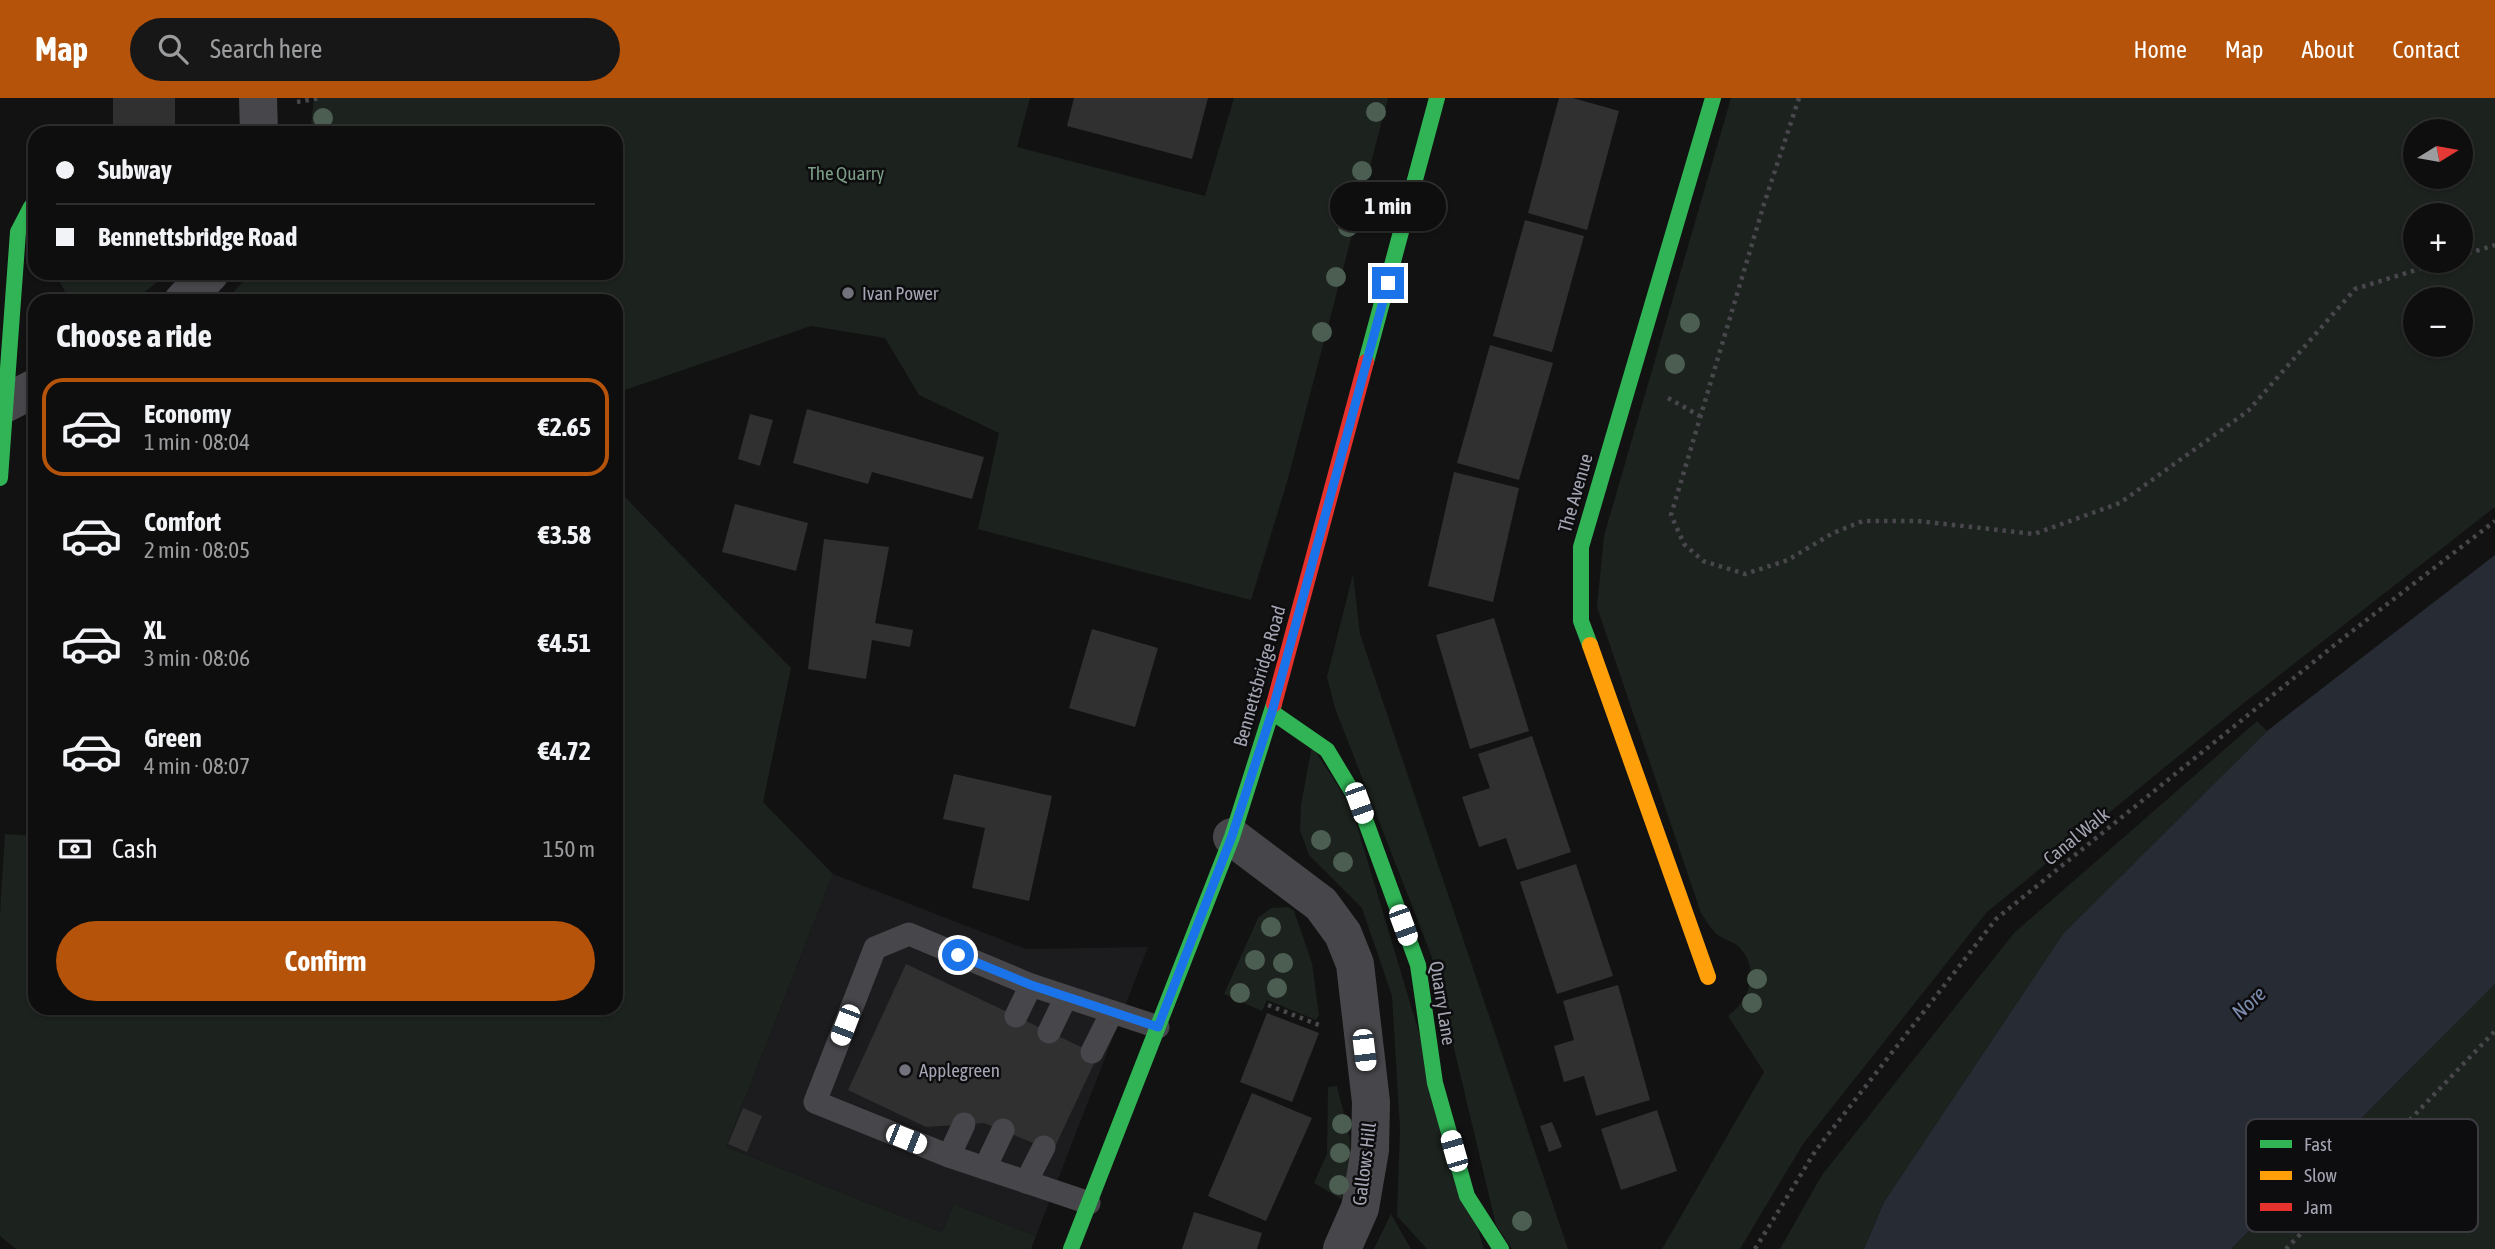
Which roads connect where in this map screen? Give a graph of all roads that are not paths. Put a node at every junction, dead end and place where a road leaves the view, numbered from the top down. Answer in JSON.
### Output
{"nodes":[{"id":1,"x":258,"y":98,"type":"edge"},
{"id":2,"x":1437,"y":98,"type":"edge"},
{"id":3,"x":1713,"y":98,"type":"edge"},
{"id":4,"x":259,"y":126,"type":"edge"},
{"id":5,"x":28,"y":213,"type":"edge"},
{"id":6,"x":203,"y":280,"type":"edge"},
{"id":7,"x":190,"y":294,"type":"edge"},
{"id":8,"x":21,"y":396,"type":"edge"},
{"id":9,"x":0,"y":478,"type":"edge"},
{"id":10,"x":1272,"y":712,"type":"junction"},
{"id":11,"x":1232,"y":836,"type":"junction"},
{"id":12,"x":1708,"y":977,"type":"dead end"},
{"id":13,"x":1031,"y":985,"type":"junction"},
{"id":14,"x":1066,"y":997,"type":"junction"},
{"id":15,"x":1112,"y":1012,"type":"junction"},
{"id":16,"x":1016,"y":1016,"type":"dead end"},
{"id":17,"x":1158,"y":1027,"type":"junction"},
{"id":18,"x":1049,"y":1032,"type":"dead end"},
{"id":19,"x":1092,"y":1052,"type":"dead end"},
{"id":20,"x":964,"y":1124,"type":"dead end"},
{"id":21,"x":1003,"y":1130,"type":"dead end"},
{"id":22,"x":1044,"y":1147,"type":"dead end"},
{"id":23,"x":949,"y":1156,"type":"junction"},
{"id":24,"x":985,"y":1168,"type":"junction"},
{"id":25,"x":1026,"y":1182,"type":"junction"},
{"id":26,"x":1089,"y":1203,"type":"junction"},
{"id":27,"x":1071,"y":1249,"type":"edge"},
{"id":28,"x":1342,"y":1249,"type":"edge"},
{"id":29,"x":1501,"y":1249,"type":"edge"}],
"edges":[{"from":1,"to":4,"type":"street"},
{"from":2,"to":10,"type":"street","name":"Bennettsbridge Road"},
{"from":3,"to":12,"type":"street","name":"The Avenue"},
{"from":5,"to":8,"type":"street"},
{"from":6,"to":7,"type":"street"},
{"from":8,"to":9,"type":"street"},
{"from":10,"to":11,"type":"street","name":"Bennettsbridge Road"},
{"from":10,"to":29,"type":"street","name":"Quarry Lane"},
{"from":11,"to":17,"type":"street","name":"Bennettsbridge Road"},
{"from":11,"to":28,"type":"street","name":"Gallows Hill"},
{"from":13,"to":14,"type":"lane"},
{"from":13,"to":16,"type":"lane"},
{"from":13,"to":23,"type":"lane"},
{"from":14,"to":15,"type":"lane"},
{"from":14,"to":18,"type":"lane"},
{"from":15,"to":17,"type":"lane"},
{"from":15,"to":19,"type":"lane"},
{"from":17,"to":26,"type":"street","name":"Bennettsbridge Road"},
{"from":20,"to":23,"type":"lane"},
{"from":21,"to":24,"type":"lane"},
{"from":22,"to":25,"type":"lane"},
{"from":23,"to":24,"type":"lane"},
{"from":24,"to":25,"type":"lane"},
{"from":25,"to":26,"type":"lane"},
{"from":26,"to":27,"type":"street","name":"Bennettsbridge Road"}]}
